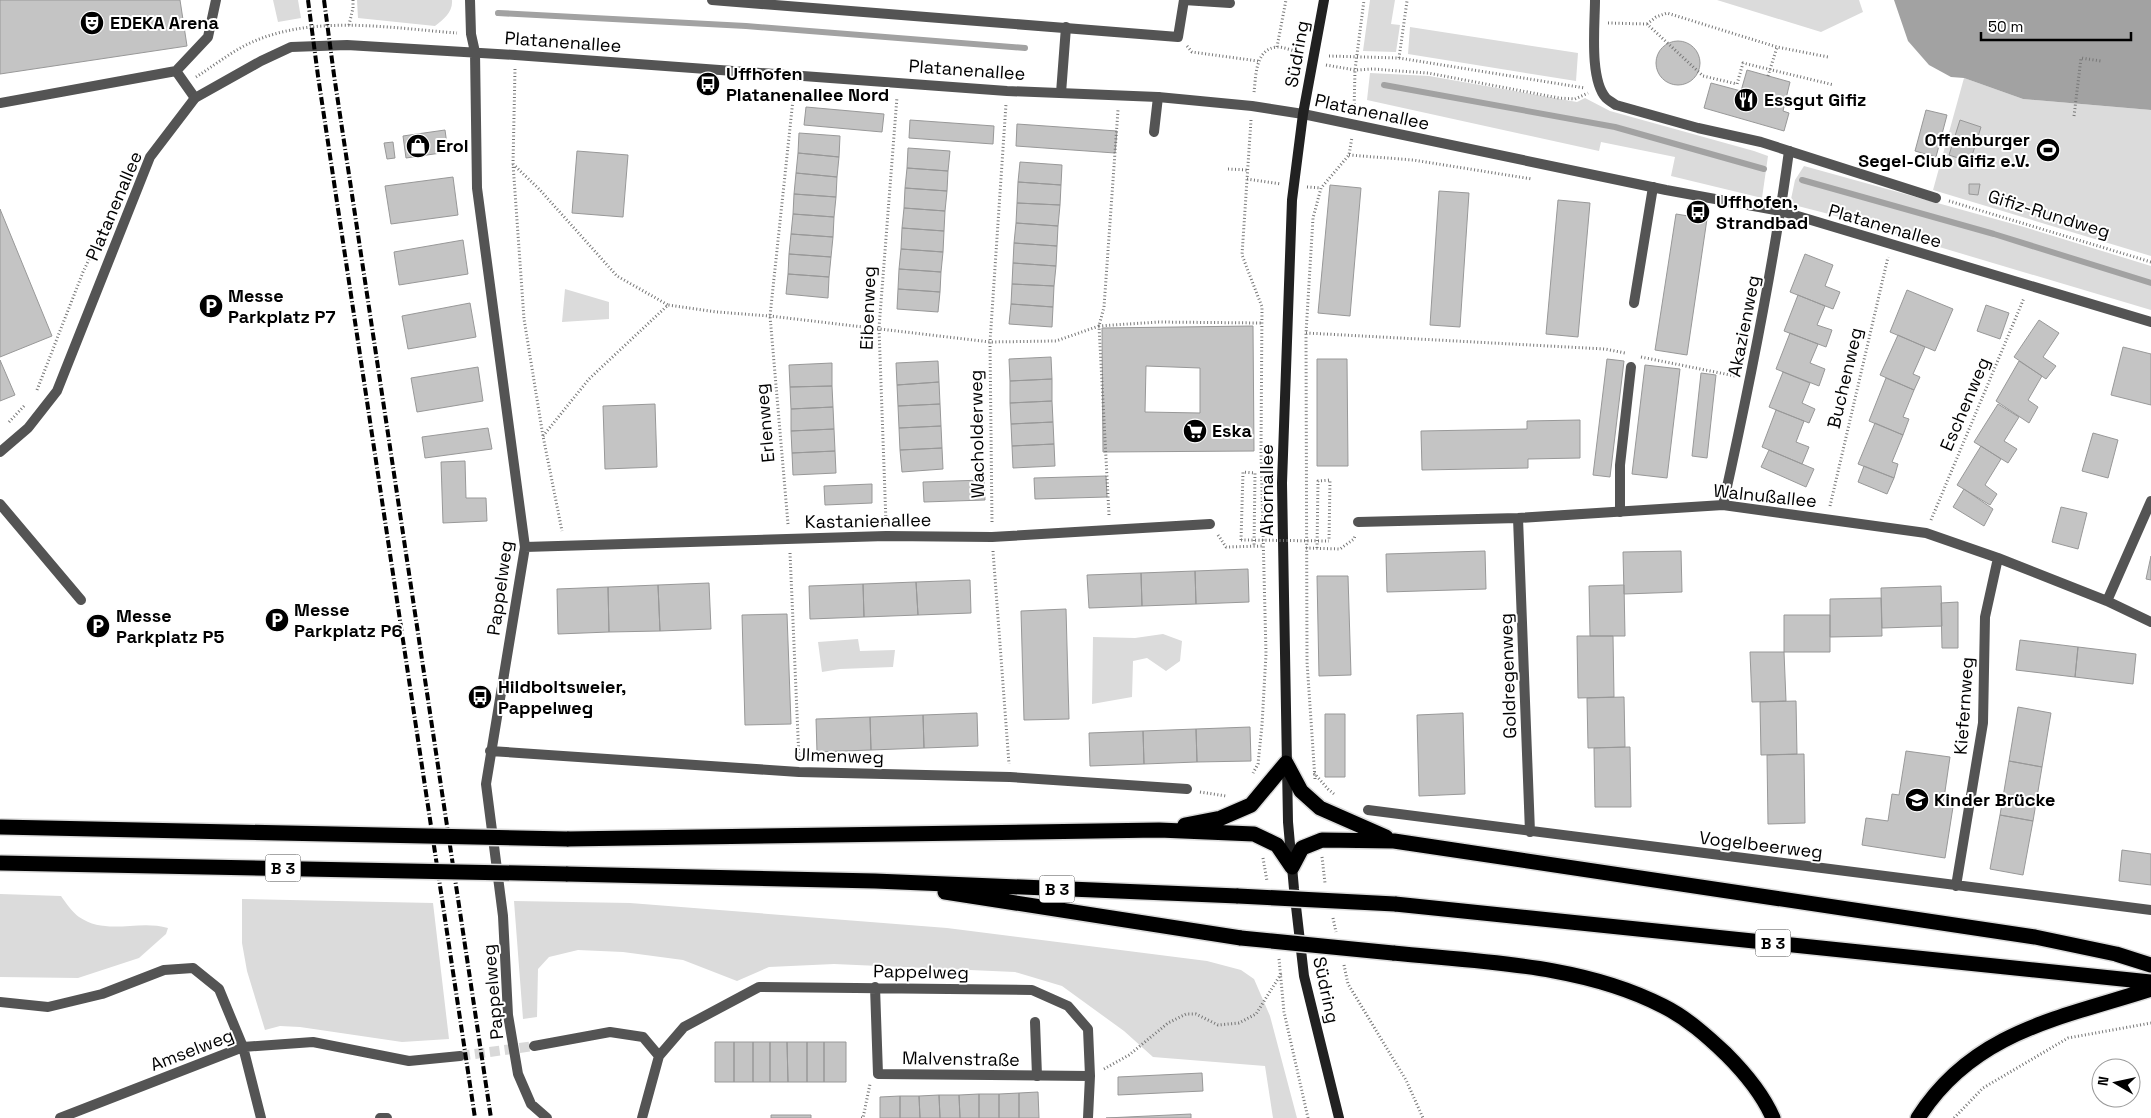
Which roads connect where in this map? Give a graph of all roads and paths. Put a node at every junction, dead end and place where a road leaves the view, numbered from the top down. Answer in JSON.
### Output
{"nodes":[{"id":1,"x":216,"y":0,"type":"edge"},
{"id":2,"x":353,"y":0,"type":"edge"},
{"id":3,"x":470,"y":0,"type":"edge"},
{"id":4,"x":712,"y":0,"type":"edge"},
{"id":5,"x":1184,"y":0,"type":"edge"},
{"id":6,"x":1286,"y":0,"type":"edge"},
{"id":7,"x":1324,"y":0,"type":"edge"},
{"id":8,"x":1364,"y":0,"type":"edge"},
{"id":9,"x":1596,"y":0,"type":"edge"},
{"id":10,"x":1407,"y":1,"type":"edge"},
{"id":11,"x":1230,"y":3,"type":"dead end"},
{"id":12,"x":1595,"y":22,"type":"junction"},
{"id":13,"x":1647,"y":24,"type":"junction"},
{"id":14,"x":349,"y":25,"type":"junction"},
{"id":15,"x":1066,"y":27,"type":"junction"},
{"id":16,"x":288,"y":30,"type":"dead end"},
{"id":17,"x":471,"y":34,"type":"junction"},
{"id":18,"x":1178,"y":36,"type":"junction"},
{"id":19,"x":1277,"y":47,"type":"junction"},
{"id":20,"x":1777,"y":48,"type":"junction"},
{"id":21,"x":475,"y":52,"type":"junction"},
{"id":22,"x":515,"y":54,"type":"junction"},
{"id":23,"x":1313,"y":55,"type":"junction"},
{"id":24,"x":1357,"y":57,"type":"junction"},
{"id":25,"x":1828,"y":57,"type":"dead end"},
{"id":26,"x":1399,"y":58,"type":"junction"},
{"id":27,"x":1258,"y":60,"type":"junction"},
{"id":28,"x":2101,"y":60,"type":"dead end"},
{"id":29,"x":1770,"y":69,"type":"junction"},
{"id":30,"x":1355,"y":70,"type":"junction"},
{"id":31,"x":176,"y":71,"type":"junction"},
{"id":32,"x":795,"y":74,"type":"junction"},
{"id":33,"x":1768,"y":76,"type":"dead end"},
{"id":34,"x":898,"y":81,"type":"junction"},
{"id":35,"x":1834,"y":85,"type":"dead end"},
{"id":36,"x":1600,"y":89,"type":"junction"},
{"id":37,"x":1007,"y":90,"type":"junction"},
{"id":38,"x":1060,"y":93,"type":"junction"},
{"id":39,"x":1119,"y":96,"type":"junction"},
{"id":40,"x":1158,"y":97,"type":"junction"},
{"id":41,"x":195,"y":98,"type":"junction"},
{"id":42,"x":0,"y":103,"type":"edge"},
{"id":43,"x":1252,"y":106,"type":"junction"},
{"id":44,"x":1303,"y":114,"type":"junction"},
{"id":45,"x":2074,"y":116,"type":"dead end"},
{"id":46,"x":1154,"y":132,"type":"dead end"},
{"id":47,"x":1789,"y":151,"type":"junction"},
{"id":48,"x":1349,"y":155,"type":"dead end"},
{"id":49,"x":513,"y":164,"type":"junction"},
{"id":50,"x":1228,"y":169,"type":"dead end"},
{"id":51,"x":1247,"y":170,"type":"junction"},
{"id":52,"x":1653,"y":187,"type":"junction"},
{"id":53,"x":1936,"y":198,"type":"joint"},
{"id":54,"x":1781,"y":212,"type":"junction"},
{"id":55,"x":1891,"y":244,"type":"junction"},
{"id":56,"x":2151,"y":262,"type":"edge"},
{"id":57,"x":2029,"y":286,"type":"junction"},
{"id":58,"x":1634,"y":303,"type":"dead end"},
{"id":59,"x":668,"y":305,"type":"junction"},
{"id":60,"x":770,"y":316,"type":"junction"},
{"id":61,"x":2151,"y":322,"type":"edge"},
{"id":62,"x":1262,"y":323,"type":"junction"},
{"id":63,"x":1099,"y":326,"type":"junction"},
{"id":64,"x":879,"y":328,"type":"junction"},
{"id":65,"x":1306,"y":333,"type":"junction"},
{"id":66,"x":990,"y":342,"type":"junction"},
{"id":67,"x":1631,"y":367,"type":"dead end"},
{"id":68,"x":1751,"y":379,"type":"junction"},
{"id":69,"x":543,"y":436,"type":"junction"},
{"id":70,"x":0,"y":452,"type":"edge"},
{"id":71,"x":1255,"y":472,"type":"junction"},
{"id":72,"x":1262,"y":473,"type":"junction"},
{"id":73,"x":2151,"y":501,"type":"edge"},
{"id":74,"x":0,"y":504,"type":"edge"},
{"id":75,"x":1723,"y":505,"type":"junction"},
{"id":76,"x":1620,"y":512,"type":"junction"},
{"id":77,"x":1518,"y":518,"type":"junction"},
{"id":78,"x":1827,"y":519,"type":"junction"},
{"id":79,"x":1358,"y":522,"type":"joint"},
{"id":80,"x":1210,"y":524,"type":"joint"},
{"id":81,"x":1109,"y":530,"type":"junction"},
{"id":82,"x":1926,"y":533,"type":"junction"},
{"id":83,"x":886,"y":536,"type":"junction"},
{"id":84,"x":992,"y":537,"type":"junction"},
{"id":85,"x":790,"y":539,"type":"junction"},
{"id":86,"x":566,"y":546,"type":"junction"},
{"id":87,"x":1264,"y":546,"type":"junction"},
{"id":88,"x":525,"y":547,"type":"junction"},
{"id":89,"x":1254,"y":547,"type":"junction"},
{"id":90,"x":1306,"y":548,"type":"junction"},
{"id":91,"x":1317,"y":548,"type":"junction"},
{"id":92,"x":1998,"y":558,"type":"junction"},
{"id":93,"x":81,"y":600,"type":"dead end"},
{"id":94,"x":2107,"y":601,"type":"junction"},
{"id":95,"x":2151,"y":622,"type":"edge"},
{"id":96,"x":490,"y":752,"type":"junction"},
{"id":97,"x":1286,"y":763,"type":"junction"},
{"id":98,"x":799,"y":772,"type":"junction"},
{"id":99,"x":1010,"y":777,"type":"junction"},
{"id":100,"x":1250,"y":780,"type":"dead end"},
{"id":101,"x":1187,"y":789,"type":"joint"},
{"id":102,"x":1340,"y":798,"type":"dead end"},
{"id":103,"x":1251,"y":805,"type":"junction"},
{"id":104,"x":1368,"y":810,"type":"dead end"},
{"id":105,"x":0,"y":826,"type":"edge"},
{"id":106,"x":1159,"y":830,"type":"junction"},
{"id":107,"x":1530,"y":832,"type":"junction"},
{"id":108,"x":1260,"y":838,"type":"junction"},
{"id":109,"x":1394,"y":840,"type":"junction"},
{"id":110,"x":0,"y":863,"type":"edge"},
{"id":111,"x":1292,"y":867,"type":"junction"},
{"id":112,"x":875,"y":882,"type":"junction"},
{"id":113,"x":1268,"y":886,"type":"dead end"},
{"id":114,"x":1956,"y":886,"type":"junction"},
{"id":115,"x":2151,"y":910,"type":"edge"},
{"id":116,"x":1278,"y":954,"type":"dead end"},
{"id":117,"x":2151,"y":965,"type":"edge"},
{"id":118,"x":1281,"y":973,"type":"junction"},
{"id":119,"x":2151,"y":982,"type":"edge"},
{"id":120,"x":875,"y":987,"type":"junction"},
{"id":121,"x":2151,"y":989,"type":"edge"},
{"id":122,"x":0,"y":1002,"type":"edge"},
{"id":123,"x":1035,"y":1022,"type":"dead end"},
{"id":124,"x":2151,"y":1023,"type":"edge"},
{"id":125,"x":534,"y":1046,"type":"tunnel mouth"},
{"id":126,"x":244,"y":1047,"type":"junction"},
{"id":127,"x":460,"y":1056,"type":"tunnel mouth"},
{"id":128,"x":659,"y":1056,"type":"junction"},
{"id":129,"x":878,"y":1074,"type":"junction"},
{"id":130,"x":1037,"y":1076,"type":"junction"},
{"id":131,"x":1090,"y":1076,"type":"junction"},
{"id":132,"x":60,"y":1118,"type":"edge"},
{"id":133,"x":261,"y":1118,"type":"edge"},
{"id":134,"x":380,"y":1118,"type":"edge"},
{"id":135,"x":387,"y":1118,"type":"edge"},
{"id":136,"x":547,"y":1118,"type":"edge"},
{"id":137,"x":642,"y":1118,"type":"edge"},
{"id":138,"x":861,"y":1118,"type":"edge"},
{"id":139,"x":1088,"y":1118,"type":"edge"},
{"id":140,"x":1308,"y":1118,"type":"edge"},
{"id":141,"x":1338,"y":1118,"type":"edge"},
{"id":142,"x":1773,"y":1118,"type":"edge"},
{"id":143,"x":1918,"y":1118,"type":"edge"},
{"id":144,"x":1954,"y":1118,"type":"edge"}],
"edges":[{"from":1,"to":31,"type":"street"},
{"from":2,"to":14,"type":"path"},
{"from":3,"to":17,"type":"street"},
{"from":4,"to":15,"type":"street"},
{"from":5,"to":11,"type":"street"},
{"from":5,"to":18,"type":"street"},
{"from":6,"to":19,"type":"path"},
{"from":7,"to":23,"type":"street","name":"Südring"},
{"from":8,"to":24,"type":"path"},
{"from":9,"to":12,"type":"street"},
{"from":10,"to":26,"type":"path"},
{"from":12,"to":13,"type":"path"},
{"from":12,"to":36,"type":"street"},
{"from":13,"to":20,"type":"path"},
{"from":13,"to":29,"type":"path"},
{"from":14,"to":16,"type":"path"},
{"from":14,"to":17,"type":"path"},
{"from":15,"to":18,"type":"street"},
{"from":15,"to":38,"type":"street"},
{"from":17,"to":21,"type":"street"},
{"from":18,"to":27,"type":"path"},
{"from":19,"to":23,"type":"path"},
{"from":19,"to":27,"type":"path"},
{"from":20,"to":25,"type":"path"},
{"from":20,"to":29,"type":"path"},
{"from":21,"to":22,"type":"street","name":"Platanenallee"},
{"from":21,"to":41,"type":"street","name":"Platanenallee"},
{"from":21,"to":88,"type":"street","name":"Pappelweg"},
{"from":22,"to":32,"type":"street","name":"Platanenallee"},
{"from":22,"to":49,"type":"path"},
{"from":23,"to":24,"type":"path"},
{"from":23,"to":30,"type":"path"},
{"from":23,"to":44,"type":"street","name":"Südring"},
{"from":24,"to":26,"type":"path"},
{"from":24,"to":30,"type":"path"},
{"from":26,"to":36,"type":"path"},
{"from":27,"to":43,"type":"path"},
{"from":28,"to":45,"type":"path"},
{"from":29,"to":33,"type":"path"},
{"from":29,"to":35,"type":"path"},
{"from":30,"to":36,"type":"path"},
{"from":31,"to":41,"type":"street"},
{"from":31,"to":42,"type":"street"},
{"from":32,"to":34,"type":"street","name":"Platanenallee"},
{"from":32,"to":60,"type":"path","name":"Erlenweg"},
{"from":34,"to":37,"type":"street","name":"Platanenallee"},
{"from":34,"to":64,"type":"path","name":"Eibenweg"},
{"from":36,"to":47,"type":"street"},
{"from":37,"to":38,"type":"street","name":"Platanenallee"},
{"from":37,"to":66,"type":"path","name":"Wacholderweg"},
{"from":38,"to":39,"type":"street","name":"Platanenallee"},
{"from":39,"to":40,"type":"street","name":"Platanenallee"},
{"from":39,"to":63,"type":"path"},
{"from":40,"to":43,"type":"street","name":"Platanenallee"},
{"from":40,"to":46,"type":"street"},
{"from":41,"to":70,"type":"street","name":"Platanenallee"},
{"from":43,"to":44,"type":"street","name":"Platanenallee"},
{"from":43,"to":51,"type":"path"},
{"from":44,"to":52,"type":"street","name":"Platanenallee"},
{"from":44,"to":97,"type":"street","name":"Ahornallee"},
{"from":47,"to":53,"type":"street"},
{"from":47,"to":54,"type":"street","name":"Akazienweg"},
{"from":48,"to":65,"type":"path"},
{"from":49,"to":59,"type":"path"},
{"from":49,"to":69,"type":"path"},
{"from":50,"to":51,"type":"path"},
{"from":51,"to":62,"type":"path"},
{"from":52,"to":54,"type":"street","name":"Platanenallee"},
{"from":52,"to":58,"type":"street"},
{"from":53,"to":56,"type":"path","name":"Gifiz-Rundweg"},
{"from":54,"to":55,"type":"street","name":"Platanenallee"},
{"from":54,"to":68,"type":"street","name":"Akazienweg"},
{"from":55,"to":57,"type":"street","name":"Platanenallee"},
{"from":55,"to":78,"type":"path","name":"Buchenweg"},
{"from":57,"to":61,"type":"street","name":"Platanenallee"},
{"from":57,"to":82,"type":"path","name":"Eschenweg"},
{"from":59,"to":60,"type":"path"},
{"from":59,"to":69,"type":"path"},
{"from":60,"to":64,"type":"path"},
{"from":60,"to":85,"type":"path","name":"Erlenweg"},
{"from":62,"to":63,"type":"path"},
{"from":62,"to":72,"type":"path"},
{"from":63,"to":66,"type":"path"},
{"from":63,"to":81,"type":"path"},
{"from":64,"to":66,"type":"path"},
{"from":64,"to":83,"type":"path","name":"Eibenweg"},
{"from":65,"to":68,"type":"path"},
{"from":65,"to":90,"type":"path"},
{"from":66,"to":84,"type":"path","name":"Wacholderweg"},
{"from":67,"to":76,"type":"street"},
{"from":68,"to":75,"type":"street","name":"Akazienweg"},
{"from":69,"to":86,"type":"path"},
{"from":71,"to":72,"type":"path"},
{"from":71,"to":89,"type":"path"},
{"from":71,"to":91,"type":"path","bridge":true},
{"from":72,"to":87,"type":"path"},
{"from":73,"to":94,"type":"street"},
{"from":74,"to":93,"type":"street"},
{"from":75,"to":76,"type":"street","name":"Walnußallee"},
{"from":75,"to":78,"type":"street","name":"Walnußallee"},
{"from":76,"to":77,"type":"street","name":"Walnußallee"},
{"from":77,"to":79,"type":"street","name":"Walnußallee"},
{"from":77,"to":107,"type":"street","name":"Goldregenweg"},
{"from":78,"to":82,"type":"street","name":"Walnußallee"},
{"from":79,"to":91,"type":"path"},
{"from":80,"to":81,"type":"street","name":"Kastanienallee"},
{"from":80,"to":89,"type":"path"},
{"from":81,"to":84,"type":"street","name":"Kastanienallee"},
{"from":82,"to":92,"type":"street","name":"Walnußallee"},
{"from":83,"to":84,"type":"street","name":"Kastanienallee"},
{"from":83,"to":85,"type":"street","name":"Kastanienallee"},
{"from":84,"to":99,"type":"path","name":"Wacholderweg"},
{"from":85,"to":86,"type":"street","name":"Kastanienallee"},
{"from":85,"to":98,"type":"path","name":"Erlenweg"},
{"from":86,"to":88,"type":"street","name":"Kastanienallee"},
{"from":87,"to":89,"type":"path"},
{"from":87,"to":100,"type":"path"},
{"from":88,"to":96,"type":"street","name":"Pappelweg"},
{"from":90,"to":91,"type":"path"},
{"from":90,"to":102,"type":"path"},
{"from":92,"to":94,"type":"street","name":"Walnußallee"},
{"from":92,"to":114,"type":"street","name":"Kiefernweg"},
{"from":94,"to":95,"type":"street","name":"Walnußallee"},
{"from":96,"to":98,"type":"street","name":"Ulmenweg"},
{"from":96,"to":136,"type":"street","name":"Pappelweg"},
{"from":97,"to":103,"type":"highway"},
{"from":97,"to":109,"type":"highway"},
{"from":97,"to":111,"type":"street","name":"Ahornallee"},
{"from":98,"to":99,"type":"street","name":"Ulmenweg"},
{"from":99,"to":101,"type":"street","name":"Ulmenweg"},
{"from":101,"to":103,"type":"path"},
{"from":103,"to":106,"type":"highway"},
{"from":104,"to":107,"type":"street","name":"Vogelbeerweg"},
{"from":105,"to":106,"type":"highway","bridge":true},
{"from":106,"to":108,"type":"highway"},
{"from":107,"to":114,"type":"street","name":"Vogelbeerweg"},
{"from":108,"to":111,"type":"highway"},
{"from":108,"to":113,"type":"path"},
{"from":109,"to":111,"type":"highway"},
{"from":109,"to":117,"type":"highway"},
{"from":110,"to":112,"type":"highway","number":"B 3","bridge":true},
{"from":111,"to":141,"type":"street","name":"Südring"},
{"from":112,"to":119,"type":"highway","number":"B 3","bridge":true},
{"from":112,"to":142,"type":"highway","bridge":true},
{"from":114,"to":115,"type":"street","name":"Vogelbeerweg"},
{"from":116,"to":118,"type":"path"},
{"from":118,"to":131,"type":"path"},
{"from":118,"to":140,"type":"path"},
{"from":120,"to":128,"type":"street","name":"Pappelweg"},
{"from":120,"to":129,"type":"street","name":"Malvenstraße"},
{"from":120,"to":131,"type":"street","name":"Pappelweg"},
{"from":121,"to":143,"type":"highway"},
{"from":122,"to":126,"type":"street"},
{"from":123,"to":130,"type":"street"},
{"from":124,"to":144,"type":"path"},
{"from":125,"to":128,"type":"street"},
{"from":126,"to":127,"type":"street","name":"Amselweg"},
{"from":126,"to":132,"type":"street","name":"Amselweg"},
{"from":126,"to":133,"type":"street"},
{"from":128,"to":137,"type":"street","name":"Pappelweg"},
{"from":129,"to":130,"type":"street","name":"Malvenstraße"},
{"from":129,"to":138,"type":"path"},
{"from":130,"to":131,"type":"street","name":"Malvenstraße"},
{"from":131,"to":139,"type":"street"},
{"from":134,"to":135,"type":"street"}]}
